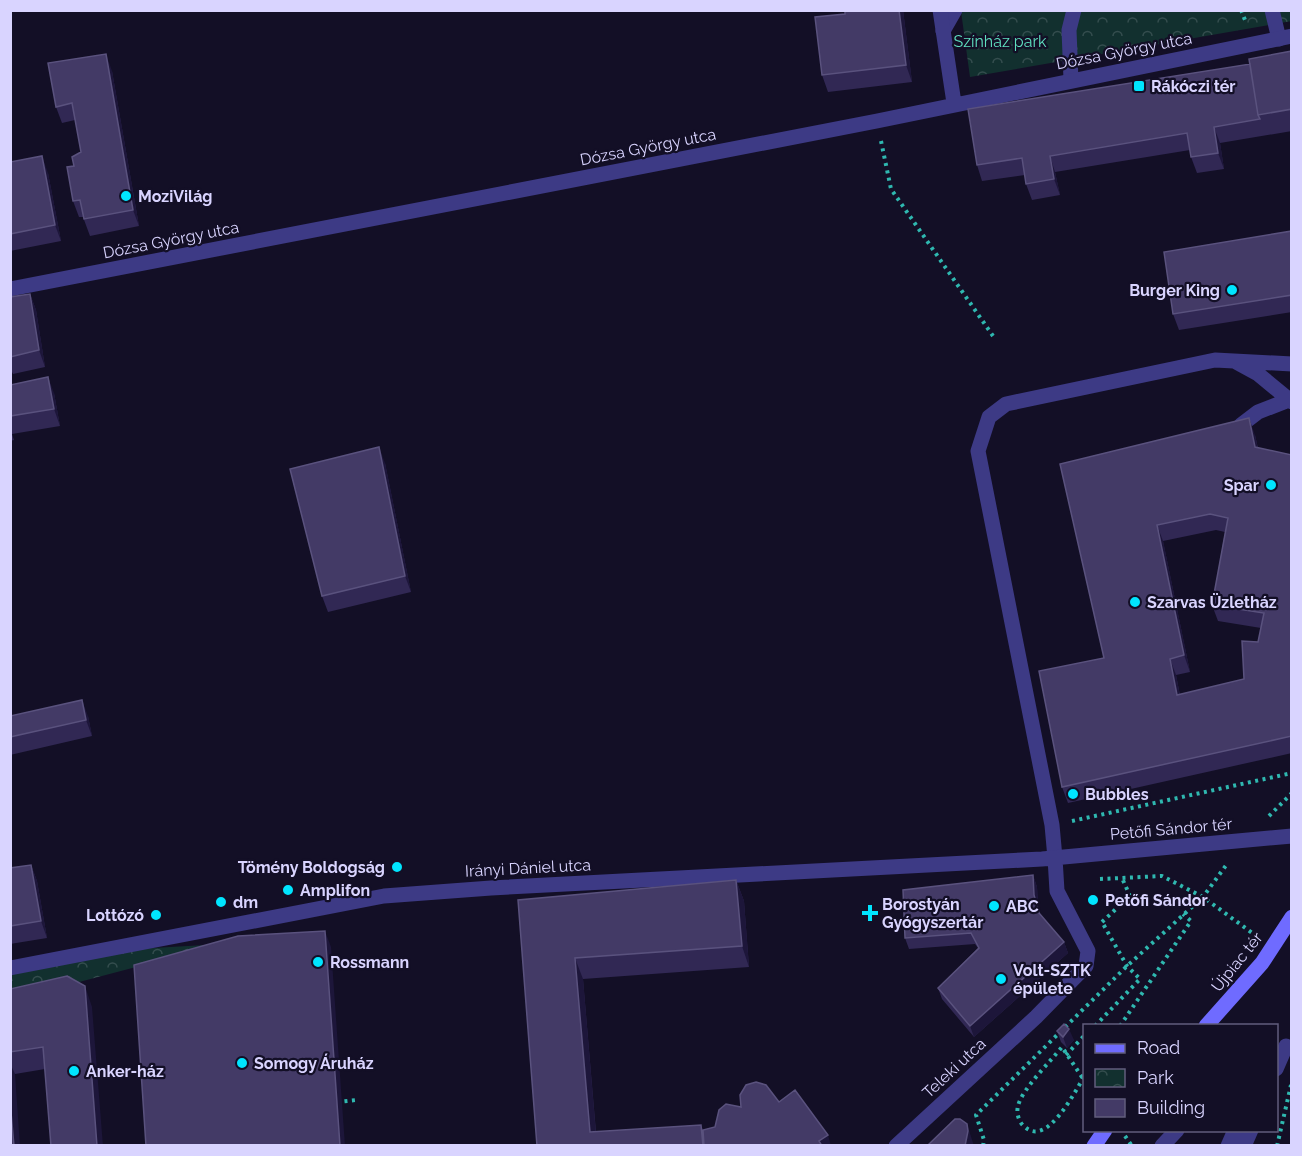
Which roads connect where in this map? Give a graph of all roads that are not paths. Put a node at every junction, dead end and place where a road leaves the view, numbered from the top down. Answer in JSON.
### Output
{"nodes":[{"id":1,"x":940,"y":10,"type":"edge"},
{"id":2,"x":955,"y":10,"type":"edge"},
{"id":3,"x":1074,"y":10,"type":"edge"},
{"id":4,"x":1272,"y":10,"type":"edge"},
{"id":5,"x":943,"y":31,"type":"junction"},
{"id":6,"x":1285,"y":38,"type":"edge"},
{"id":7,"x":1071,"y":80,"type":"junction"},
{"id":8,"x":954,"y":103,"type":"junction"},
{"id":9,"x":10,"y":289,"type":"edge"},
{"id":10,"x":1231,"y":359,"type":"junction"},
{"id":11,"x":1292,"y":364,"type":"edge"},
{"id":12,"x":1290,"y":401,"type":"edge"},
{"id":13,"x":1241,"y":425,"type":"edge"},
{"id":14,"x":1292,"y":836,"type":"edge"},
{"id":15,"x":1055,"y":858,"type":"junction"},
{"id":16,"x":1292,"y":917,"type":"edge"},
{"id":17,"x":10,"y":968,"type":"edge"},
{"id":18,"x":1208,"y":1024,"type":"edge"},
{"id":19,"x":1285,"y":1047,"type":"edge"},
{"id":20,"x":1278,"y":1064,"type":"edge"},
{"id":21,"x":1104,"y":1132,"type":"edge"},
{"id":22,"x":1176,"y":1132,"type":"edge"},
{"id":23,"x":1235,"y":1132,"type":"edge"},
{"id":24,"x":1251,"y":1132,"type":"edge"},
{"id":25,"x":896,"y":1146,"type":"edge"},
{"id":26,"x":1094,"y":1146,"type":"edge"},
{"id":27,"x":1162,"y":1146,"type":"edge"},
{"id":28,"x":1228,"y":1146,"type":"edge"},
{"id":29,"x":1244,"y":1146,"type":"edge"}],
"edges":[{"from":1,"to":5,"type":"street"},
{"from":2,"to":5,"type":"street"},
{"from":3,"to":7,"type":"street"},
{"from":4,"to":6,"type":"street"},
{"from":5,"to":8,"type":"street"},
{"from":6,"to":7,"type":"street","name":"Dózsa György utca"},
{"from":7,"to":8,"type":"street","name":"Dózsa György utca"},
{"from":8,"to":9,"type":"street","name":"Dózsa György utca"},
{"from":10,"to":11,"type":"street"},
{"from":10,"to":12,"type":"street"},
{"from":10,"to":15,"type":"street"},
{"from":12,"to":13,"type":"street"},
{"from":14,"to":15,"type":"street","name":"Petőfi Sándor tér"},
{"from":15,"to":17,"type":"street","name":"Irányi Dániel utca"},
{"from":15,"to":25,"type":"street","name":"Teleki utca"},
{"from":16,"to":18,"type":"street","name":"Újpiac tér"},
{"from":19,"to":20,"type":"street"},
{"from":21,"to":26,"type":"street"},
{"from":22,"to":27,"type":"street"},
{"from":23,"to":28,"type":"street"},
{"from":24,"to":29,"type":"street"}]}
